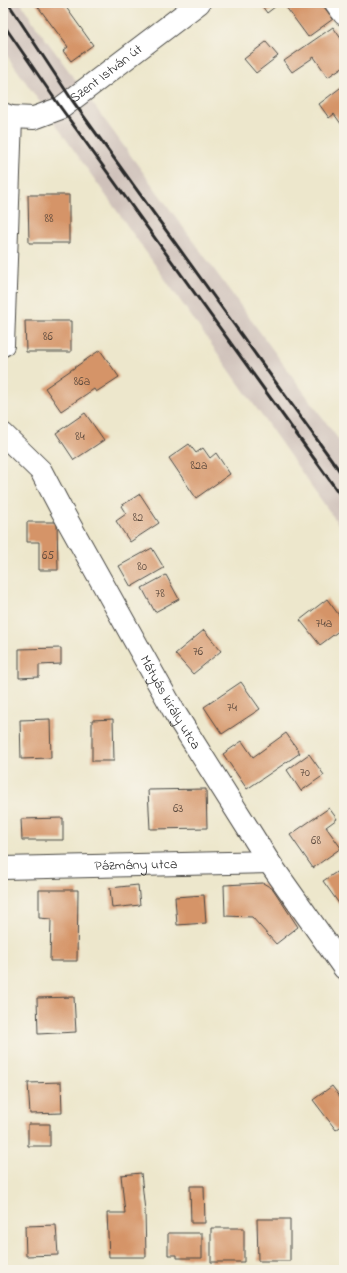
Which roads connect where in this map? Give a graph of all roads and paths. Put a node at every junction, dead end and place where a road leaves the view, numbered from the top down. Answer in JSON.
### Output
{"nodes":[{"id":1,"x":199,"y":3,"type":"edge"},
{"id":2,"x":336,"y":3,"type":"edge"},
{"id":3,"x":344,"y":14,"type":"edge"},
{"id":4,"x":7,"y":115,"type":"edge"},
{"id":5,"x":3,"y":345,"type":"edge"},
{"id":6,"x":3,"y":434,"type":"edge"},
{"id":7,"x":270,"y":862,"type":"junction"},
{"id":8,"x":3,"y":868,"type":"edge"},
{"id":9,"x":344,"y":968,"type":"edge"}],
"edges":[{"from":1,"to":4,"type":"street","name":"Szent István út"},
{"from":2,"to":3,"type":"street"},
{"from":4,"to":5,"type":"street"},
{"from":6,"to":7,"type":"street","name":"Mátyás király utca"},
{"from":7,"to":8,"type":"street","name":"Pázmány utca"},
{"from":7,"to":9,"type":"street","name":"Mátyás király utca"}]}
